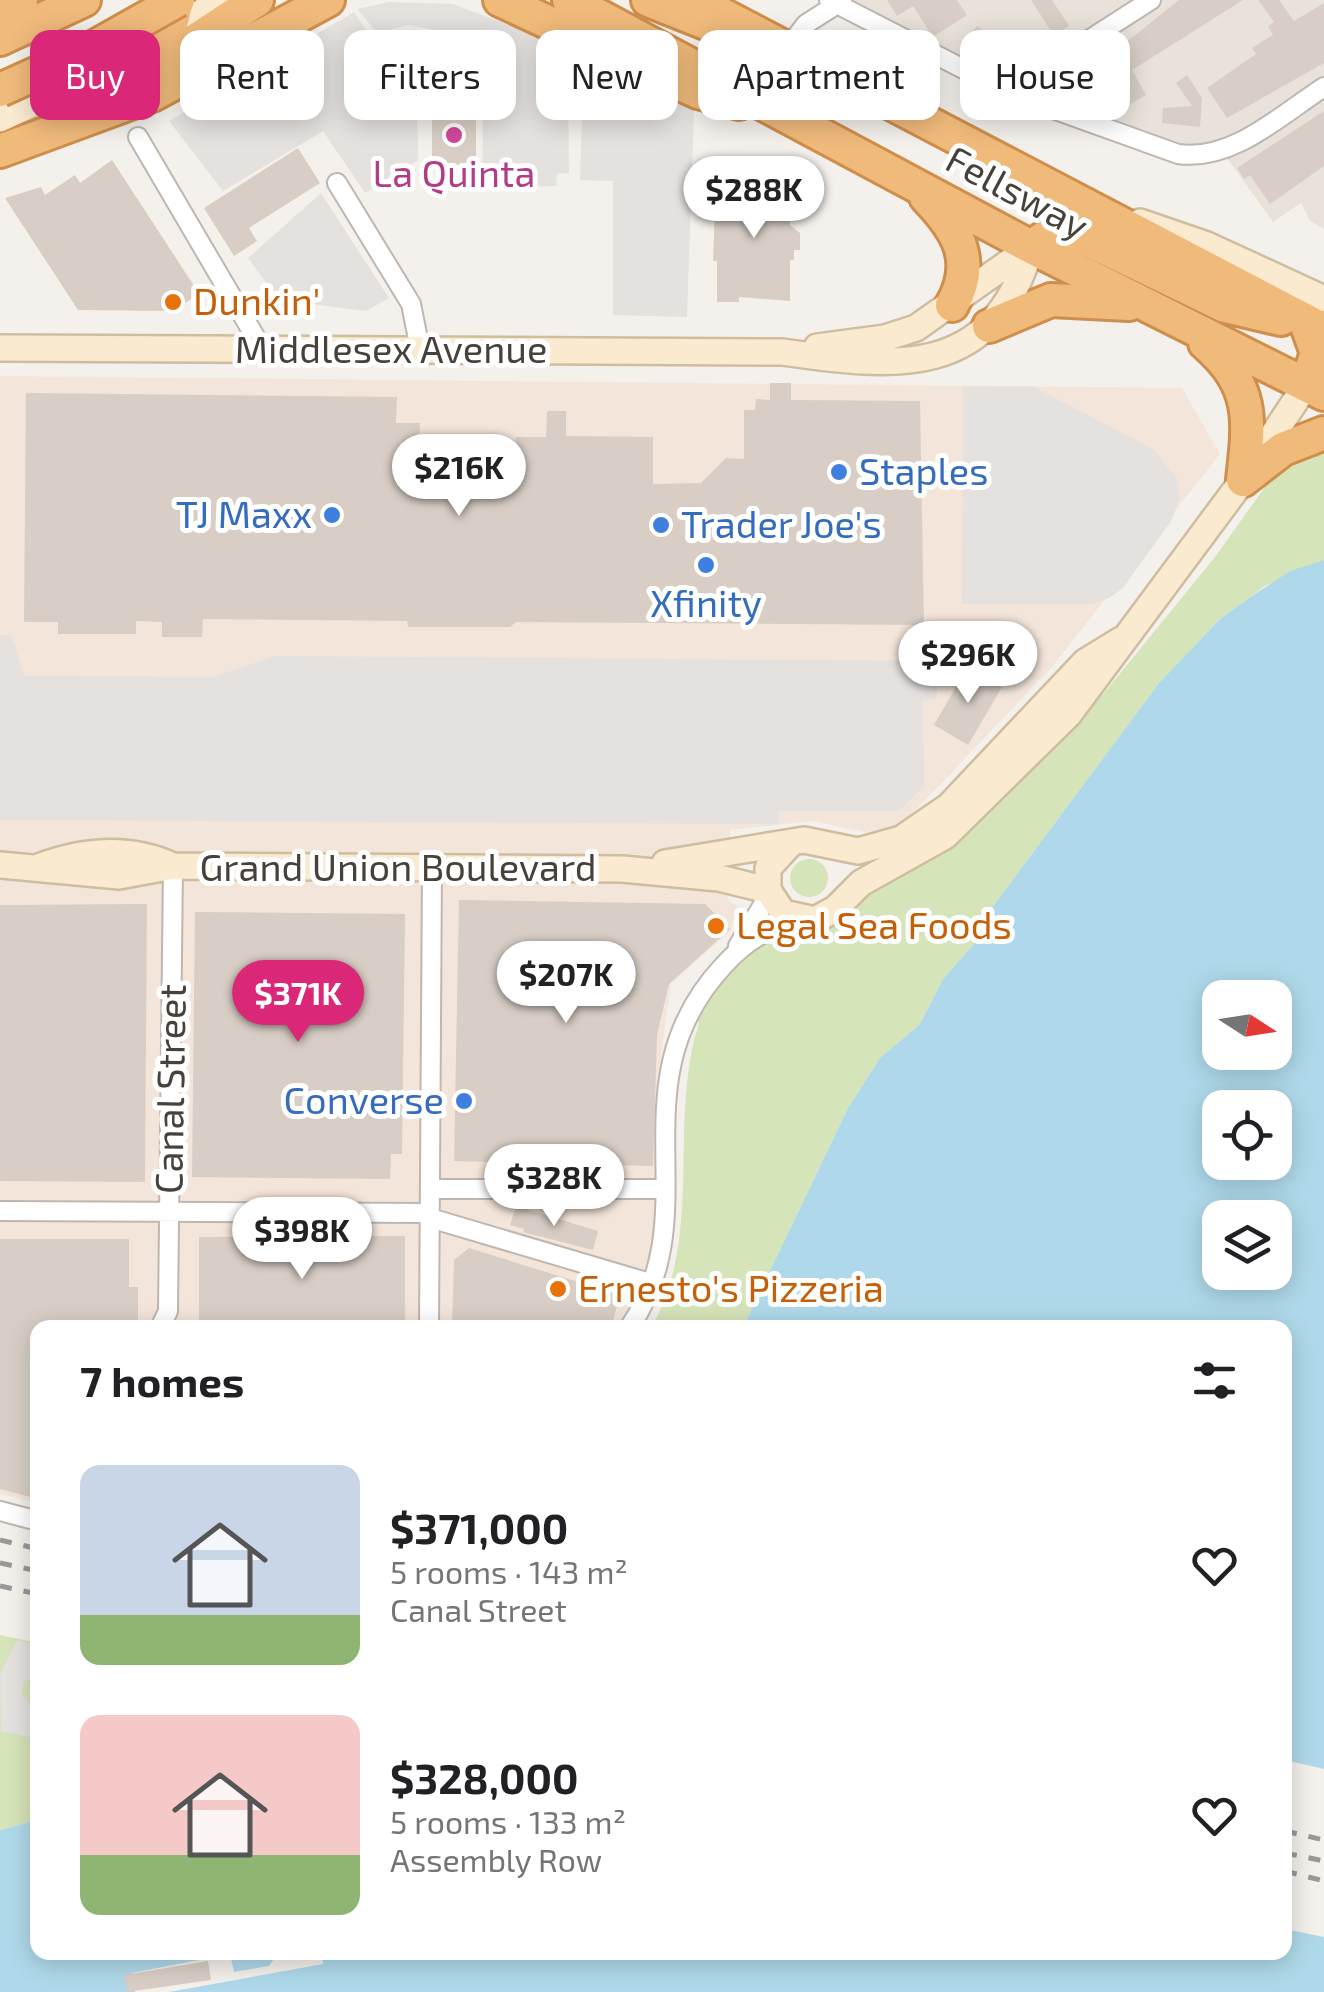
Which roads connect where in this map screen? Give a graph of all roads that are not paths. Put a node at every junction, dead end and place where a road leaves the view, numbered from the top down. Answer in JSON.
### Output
{"nodes":[{"id":1,"x":21,"y":0,"type":"edge"},
{"id":2,"x":84,"y":0,"type":"edge"},
{"id":3,"x":177,"y":0,"type":"edge"},
{"id":4,"x":222,"y":0,"type":"edge"},
{"id":5,"x":257,"y":0,"type":"edge"},
{"id":6,"x":328,"y":0,"type":"edge"},
{"id":7,"x":500,"y":0,"type":"edge"},
{"id":8,"x":568,"y":0,"type":"edge"},
{"id":9,"x":648,"y":0,"type":"edge"},
{"id":10,"x":694,"y":0,"type":"edge"},
{"id":11,"x":1150,"y":0,"type":"edge"},
{"id":12,"x":836,"y":1,"type":"edge"},
{"id":13,"x":0,"y":10,"type":"edge"},
{"id":14,"x":733,"y":30,"type":"edge"},
{"id":15,"x":751,"y":30,"type":"edge"},
{"id":16,"x":801,"y":30,"type":"edge"},
{"id":17,"x":1104,"y":30,"type":"edge"},
{"id":18,"x":169,"y":33,"type":"junction"},
{"id":19,"x":0,"y":39,"type":"edge"},
{"id":20,"x":960,"y":66,"type":"edge"},
{"id":21,"x":698,"y":68,"type":"edge"},
{"id":22,"x":1324,"y":86,"type":"edge"},
{"id":23,"x":0,"y":90,"type":"edge"},
{"id":24,"x":698,"y":92,"type":"edge"},
{"id":25,"x":0,"y":119,"type":"edge"},
{"id":26,"x":798,"y":120,"type":"edge"},
{"id":27,"x":920,"y":120,"type":"edge"},
{"id":28,"x":1088,"y":120,"type":"edge"},
{"id":29,"x":138,"y":136,"type":"dead end"},
{"id":30,"x":0,"y":149,"type":"edge"},
{"id":31,"x":1010,"y":168,"type":"junction"},
{"id":32,"x":338,"y":183,"type":"dead end"},
{"id":33,"x":913,"y":183,"type":"junction"},
{"id":34,"x":1031,"y":247,"type":"junction"},
{"id":35,"x":952,"y":305,"type":"junction"},
{"id":36,"x":1146,"y":306,"type":"junction"},
{"id":37,"x":1318,"y":316,"type":"edge"},
{"id":38,"x":1183,"y":324,"type":"junction"},
{"id":39,"x":990,"y":326,"type":"junction"},
{"id":40,"x":0,"y":348,"type":"edge"},
{"id":41,"x":420,"y":349,"type":"junction"},
{"id":42,"x":263,"y":350,"type":"junction"},
{"id":43,"x":782,"y":352,"type":"junction"},
{"id":44,"x":1318,"y":384,"type":"edge"},
{"id":45,"x":1324,"y":433,"type":"edge"},
{"id":46,"x":1243,"y":480,"type":"junction"},
{"id":47,"x":1121,"y":640,"type":"junction"},
{"id":48,"x":791,"y":843,"type":"junction"},
{"id":49,"x":828,"y":846,"type":"junction"},
{"id":50,"x":0,"y":865,"type":"edge"},
{"id":51,"x":174,"y":866,"type":"junction"},
{"id":52,"x":432,"y":867,"type":"junction"},
{"id":53,"x":622,"y":870,"type":"junction"},
{"id":54,"x":768,"y":893,"type":"junction"},
{"id":55,"x":841,"y":901,"type":"junction"},
{"id":56,"x":804,"y":921,"type":"junction"},
{"id":57,"x":733,"y":955,"type":"junction"},
{"id":58,"x":665,"y":1188,"type":"junction"},
{"id":59,"x":430,"y":1189,"type":"junction"},
{"id":60,"x":0,"y":1211,"type":"edge"},
{"id":61,"x":170,"y":1211,"type":"junction"},
{"id":62,"x":430,"y":1216,"type":"junction"},
{"id":63,"x":653,"y":1284,"type":"junction"},
{"id":64,"x":169,"y":1320,"type":"edge"},
{"id":65,"x":429,"y":1320,"type":"edge"},
{"id":66,"x":633,"y":1320,"type":"edge"},
{"id":67,"x":0,"y":1511,"type":"edge"},
{"id":68,"x":30,"y":1519,"type":"edge"}],
"edges":[{"from":1,"to":13,"type":"highway"},
{"from":2,"to":19,"type":"highway"},
{"from":3,"to":18,"type":"highway"},
{"from":3,"to":23,"type":"highway","bridge":true},
{"from":4,"to":18,"type":"street"},
{"from":5,"to":30,"type":"highway"},
{"from":6,"to":30,"type":"highway"},
{"from":7,"to":24,"type":"highway"},
{"from":8,"to":21,"type":"highway","name":"Fellsway"},
{"from":9,"to":14,"type":"highway"},
{"from":10,"to":15,"type":"highway","name":"Fellsway"},
{"from":11,"to":17,"type":"street"},
{"from":12,"to":16,"type":"street"},
{"from":12,"to":20,"type":"street"},
{"from":18,"to":25,"type":"street"},
{"from":22,"to":28,"type":"street"},
{"from":26,"to":33,"type":"highway","name":"Fellsway"},
{"from":27,"to":31,"type":"highway","name":"Fellsway"},
{"from":29,"to":42,"type":"street"},
{"from":31,"to":34,"type":"highway"},
{"from":31,"to":37,"type":"highway","name":"Fellsway"},
{"from":32,"to":41,"type":"street"},
{"from":33,"to":34,"type":"highway","name":"Fellsway"},
{"from":33,"to":35,"type":"highway"},
{"from":34,"to":35,"type":"street","name":"Middlesex Avenue"},
{"from":34,"to":36,"type":"highway","name":"Fellsway"},
{"from":34,"to":37,"type":"highway"},
{"from":34,"to":39,"type":"street","name":"Middlesex Avenue"},
{"from":35,"to":43,"type":"street","name":"Middlesex Avenue"},
{"from":36,"to":38,"type":"highway","name":"Fellsway"},
{"from":36,"to":39,"type":"highway"},
{"from":37,"to":44,"type":"highway"},
{"from":38,"to":44,"type":"highway","name":"Fellsway"},
{"from":38,"to":46,"type":"highway"},
{"from":39,"to":43,"type":"street","name":"Middlesex Avenue"},
{"from":40,"to":42,"type":"street","name":"Middlesex Avenue"},
{"from":41,"to":42,"type":"street","name":"Middlesex Avenue"},
{"from":41,"to":43,"type":"street","name":"Middlesex Avenue"},
{"from":44,"to":46,"type":"street"},
{"from":45,"to":46,"type":"highway"},
{"from":46,"to":47,"type":"street"},
{"from":47,"to":49,"type":"street"},
{"from":47,"to":55,"type":"street"},
{"from":48,"to":49,"type":"street"},
{"from":48,"to":53,"type":"street","name":"Grand Union Boulevard"},
{"from":48,"to":54,"type":"street"},
{"from":49,"to":55,"type":"street"},
{"from":50,"to":51,"type":"street","name":"Grand Union Boulevard"},
{"from":51,"to":52,"type":"street","name":"Grand Union Boulevard"},
{"from":51,"to":61,"type":"street","name":"Canal Street"},
{"from":52,"to":53,"type":"street","name":"Grand Union Boulevard"},
{"from":52,"to":59,"type":"street"},
{"from":53,"to":54,"type":"street","name":"Grand Union Boulevard"},
{"from":54,"to":56,"type":"street","name":"Grand Union Boulevard"},
{"from":54,"to":57,"type":"street"},
{"from":55,"to":56,"type":"street"},
{"from":56,"to":57,"type":"street"},
{"from":57,"to":58,"type":"street"},
{"from":58,"to":59,"type":"street"},
{"from":58,"to":63,"type":"street"},
{"from":59,"to":62,"type":"street"},
{"from":60,"to":61,"type":"street"},
{"from":61,"to":62,"type":"street"},
{"from":61,"to":64,"type":"street","name":"Canal Street"},
{"from":62,"to":63,"type":"street"},
{"from":62,"to":65,"type":"street"},
{"from":63,"to":66,"type":"street"},
{"from":67,"to":68,"type":"street"}]}
